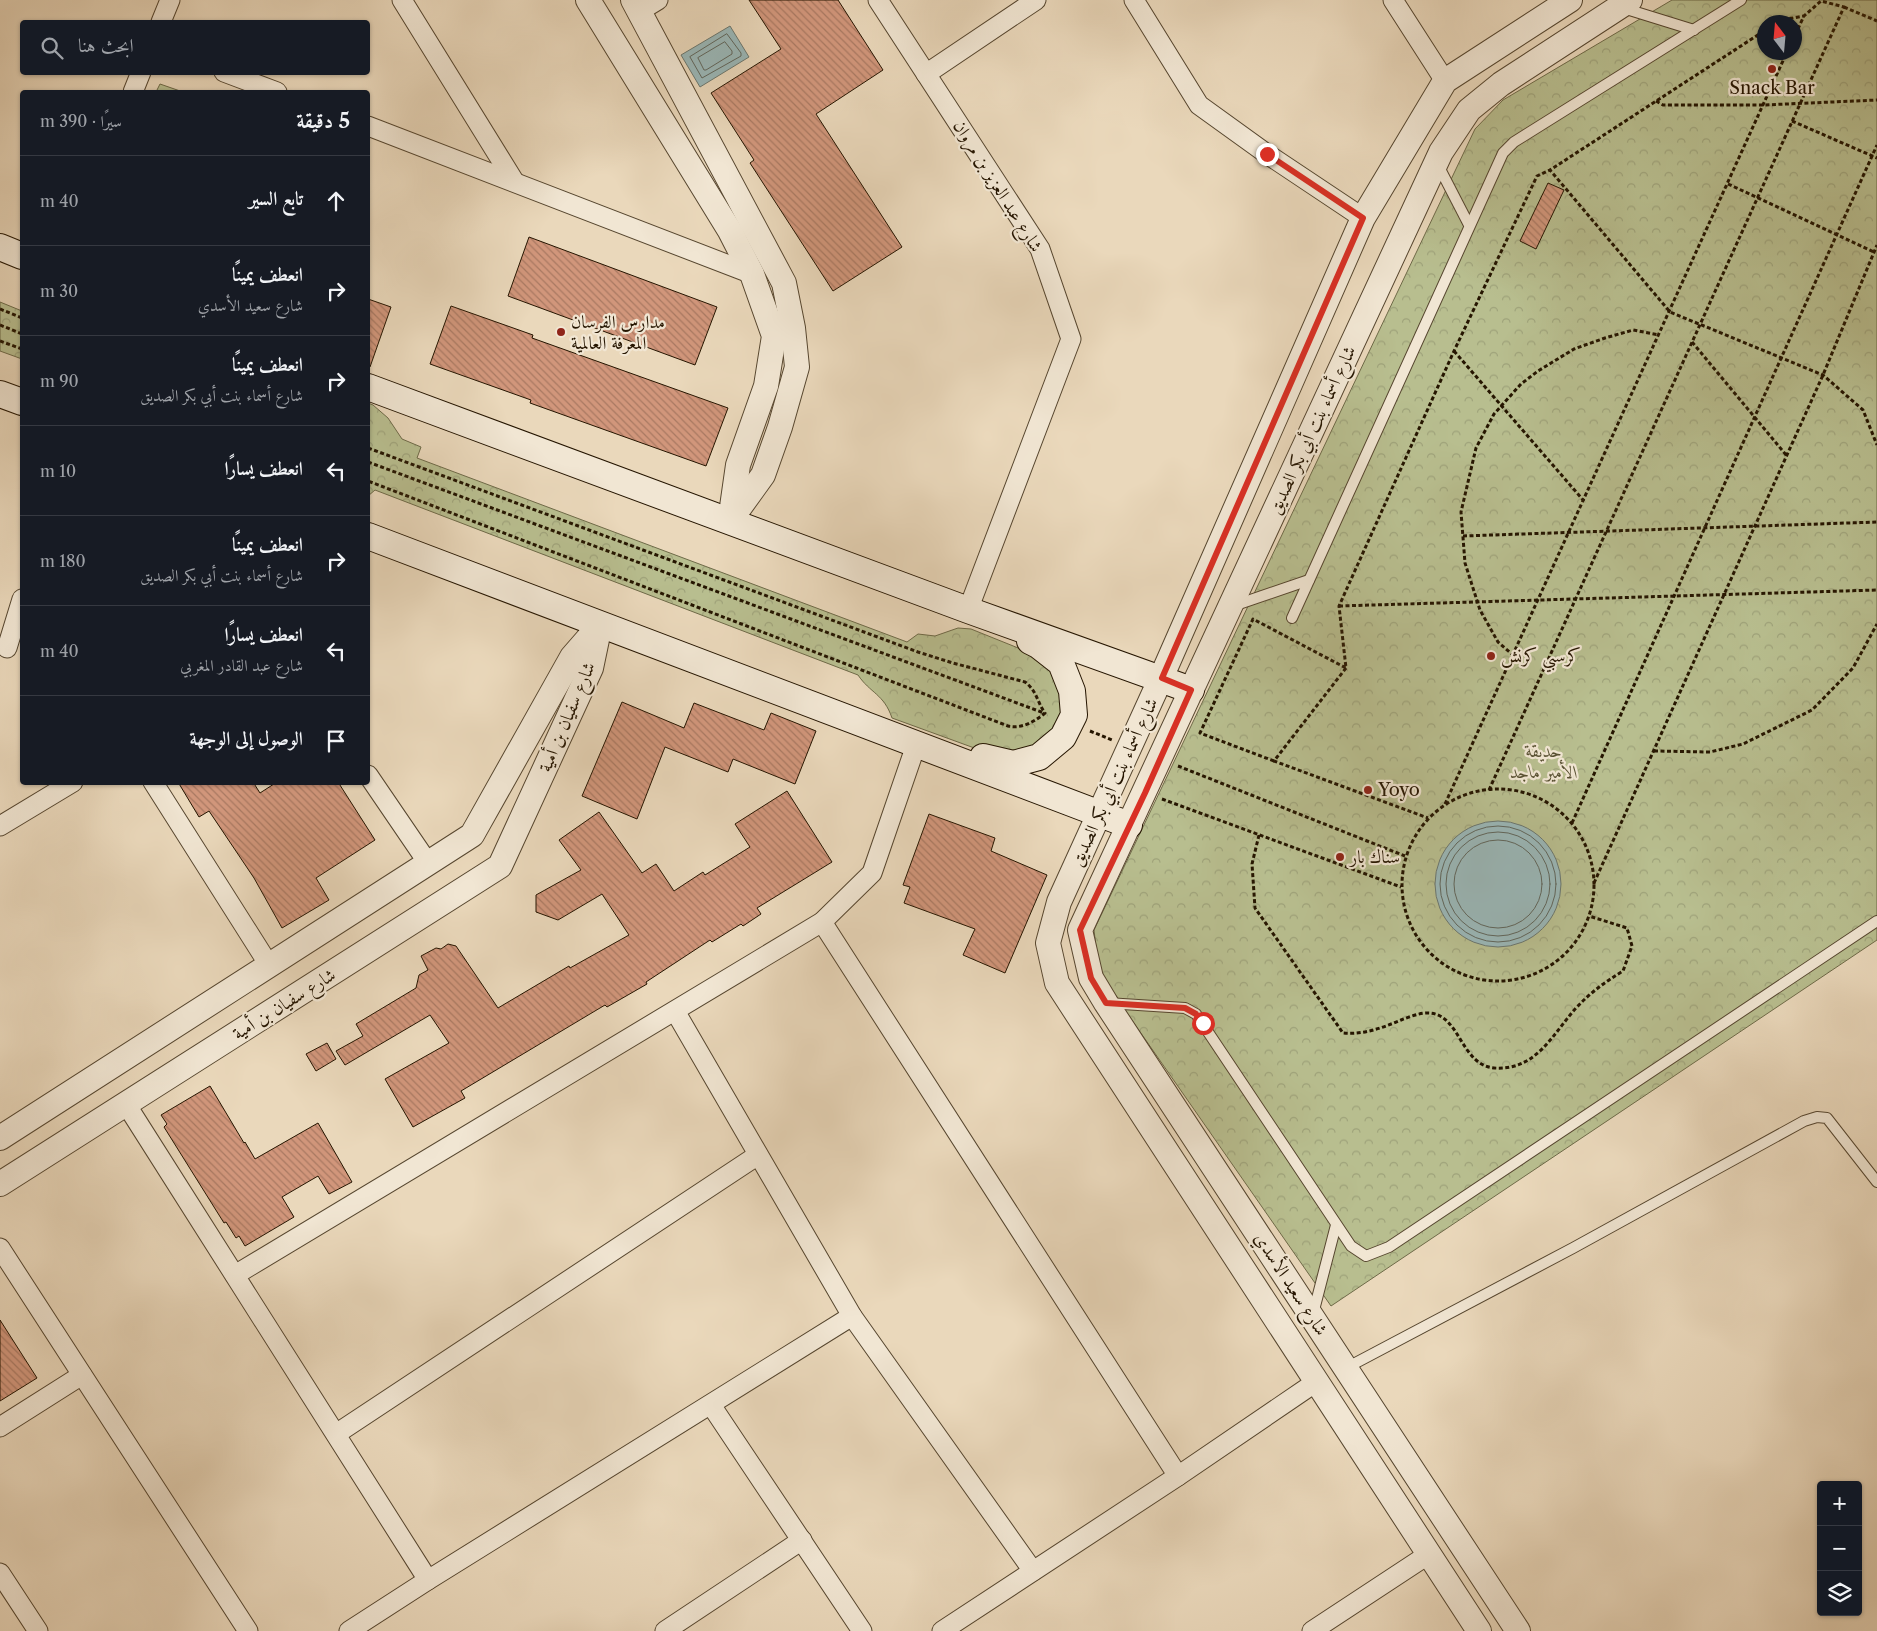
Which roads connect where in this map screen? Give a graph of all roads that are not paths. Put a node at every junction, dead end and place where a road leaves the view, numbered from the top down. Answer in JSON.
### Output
{"nodes":[{"id":1,"x":170,"y":0,"type":"edge"},
{"id":2,"x":402,"y":0,"type":"edge"},
{"id":3,"x":588,"y":0,"type":"edge"},
{"id":4,"x":878,"y":0,"type":"edge"},
{"id":5,"x":1036,"y":0,"type":"edge"},
{"id":6,"x":1134,"y":0,"type":"edge"},
{"id":7,"x":1393,"y":0,"type":"edge"},
{"id":8,"x":1742,"y":0,"type":"edge"},
{"id":9,"x":1563,"y":2,"type":"edge"},
{"id":10,"x":644,"y":4,"type":"edge"},
{"id":11,"x":1625,"y":4,"type":"edge"},
{"id":12,"x":162,"y":20,"type":"edge"},
{"id":13,"x":1694,"y":30,"type":"junction"},
{"id":14,"x":926,"y":74,"type":"junction"},
{"id":15,"x":140,"y":75,"type":"edge"},
{"id":16,"x":232,"y":75,"type":"edge"},
{"id":17,"x":1445,"y":81,"type":"junction"},
{"id":18,"x":134,"y":90,"type":"edge"},
{"id":19,"x":272,"y":90,"type":"edge"},
{"id":20,"x":370,"y":127,"type":"edge"},
{"id":21,"x":1436,"y":162,"type":"junction"},
{"id":22,"x":514,"y":181,"type":"junction"},
{"id":23,"x":1363,"y":218,"type":"junction"},
{"id":24,"x":1469,"y":225,"type":"junction"},
{"id":25,"x":0,"y":247,"type":"edge"},
{"id":26,"x":20,"y":255,"type":"edge"},
{"id":27,"x":752,"y":274,"type":"junction"},
{"id":28,"x":370,"y":388,"type":"edge"},
{"id":29,"x":0,"y":394,"type":"edge"},
{"id":30,"x":20,"y":401,"type":"edge"},
{"id":31,"x":730,"y":521,"type":"junction"},
{"id":32,"x":370,"y":537,"type":"edge"},
{"id":33,"x":1309,"y":580,"type":"junction"},
{"id":34,"x":20,"y":607,"type":"edge"},
{"id":35,"x":1230,"y":607,"type":"junction"},
{"id":36,"x":968,"y":610,"type":"junction"},
{"id":37,"x":1292,"y":618,"type":"dead end"},
{"id":38,"x":600,"y":625,"type":"junction"},
{"id":39,"x":10,"y":649,"type":"edge"},
{"id":40,"x":1162,"y":678,"type":"junction"},
{"id":41,"x":1191,"y":690,"type":"junction"},
{"id":42,"x":916,"y":745,"type":"junction"},
{"id":43,"x":370,"y":778,"type":"edge"},
{"id":44,"x":68,"y":785,"type":"edge"},
{"id":45,"x":155,"y":785,"type":"edge"},
{"id":46,"x":1099,"y":812,"type":"junction"},
{"id":47,"x":1129,"y":825,"type":"junction"},
{"id":48,"x":0,"y":826,"type":"edge"},
{"id":49,"x":428,"y":863,"type":"junction"},
{"id":50,"x":1877,"y":921,"type":"edge"},
{"id":51,"x":822,"y":922,"type":"junction"},
{"id":52,"x":1080,"y":930,"type":"joint"},
{"id":53,"x":1048,"y":943,"type":"joint"},
{"id":54,"x":269,"y":965,"type":"junction"},
{"id":55,"x":1106,"y":1003,"type":"junction"},
{"id":56,"x":675,"y":1010,"type":"junction"},
{"id":57,"x":126,"y":1104,"type":"junction"},
{"id":58,"x":0,"y":1138,"type":"edge"},
{"id":59,"x":758,"y":1155,"type":"junction"},
{"id":60,"x":1877,"y":1182,"type":"edge"},
{"id":61,"x":0,"y":1184,"type":"edge"},
{"id":62,"x":1336,"y":1225,"type":"junction"},
{"id":63,"x":0,"y":1248,"type":"edge"},
{"id":64,"x":235,"y":1276,"type":"junction"},
{"id":65,"x":852,"y":1316,"type":"junction"},
{"id":66,"x":1312,"y":1317,"type":"junction"},
{"id":67,"x":1346,"y":1368,"type":"junction"},
{"id":68,"x":82,"y":1375,"type":"junction"},
{"id":69,"x":1316,"y":1382,"type":"junction"},
{"id":70,"x":711,"y":1404,"type":"junction"},
{"id":71,"x":0,"y":1427,"type":"edge"},
{"id":72,"x":336,"y":1434,"type":"junction"},
{"id":73,"x":1178,"y":1476,"type":"junction"},
{"id":74,"x":802,"y":1540,"type":"junction"},
{"id":75,"x":1429,"y":1554,"type":"junction"},
{"id":76,"x":1033,"y":1572,"type":"junction"},
{"id":77,"x":0,"y":1573,"type":"edge"},
{"id":78,"x":428,"y":1580,"type":"junction"},
{"id":79,"x":38,"y":1631,"type":"edge"},
{"id":80,"x":248,"y":1631,"type":"edge"},
{"id":81,"x":349,"y":1631,"type":"edge"},
{"id":82,"x":665,"y":1631,"type":"edge"},
{"id":83,"x":862,"y":1631,"type":"edge"},
{"id":84,"x":942,"y":1631,"type":"edge"},
{"id":85,"x":1312,"y":1631,"type":"edge"},
{"id":86,"x":1478,"y":1631,"type":"edge"},
{"id":87,"x":1518,"y":1631,"type":"edge"}],
"edges":[{"from":1,"to":12,"type":"street"},
{"from":2,"to":22,"type":"street"},
{"from":3,"to":27,"type":"street"},
{"from":4,"to":14,"type":"street","name":"شارع عبد العزيز بن مروان"},
{"from":5,"to":14,"type":"street"},
{"from":6,"to":23,"type":"street"},
{"from":7,"to":17,"type":"street"},
{"from":8,"to":13,"type":"lane"},
{"from":9,"to":17,"type":"street","name":"شارع أسماء بنت أبي بكر الصديق"},
{"from":10,"to":31,"type":"street"},
{"from":11,"to":13,"type":"lane"},
{"from":11,"to":21,"type":"street","name":"شارع أسماء بنت أبي بكر الصديق"},
{"from":13,"to":24,"type":"lane"},
{"from":14,"to":36,"type":"street","name":"شارع عبد العزيز بن مروان"},
{"from":15,"to":18,"type":"street"},
{"from":16,"to":19,"type":"street"},
{"from":17,"to":23,"type":"street","name":"شارع أسماء بنت أبي بكر الصديق"},
{"from":20,"to":22,"type":"street"},
{"from":21,"to":24,"type":"lane"},
{"from":21,"to":35,"type":"street","name":"شارع أسماء بنت أبي بكر الصديق"},
{"from":22,"to":27,"type":"street"},
{"from":23,"to":40,"type":"street","name":"شارع أسماء بنت أبي بكر الصديق"},
{"from":24,"to":33,"type":"lane"},
{"from":25,"to":26,"type":"main road"},
{"from":27,"to":31,"type":"street"},
{"from":28,"to":31,"type":"main road"},
{"from":29,"to":30,"type":"main road"},
{"from":31,"to":36,"type":"main road"},
{"from":32,"to":38,"type":"main road"},
{"from":33,"to":35,"type":"lane"},
{"from":33,"to":37,"type":"lane"},
{"from":34,"to":39,"type":"street"},
{"from":35,"to":41,"type":"street","name":"شارع أسماء بنت أبي بكر الصديق"},
{"from":36,"to":40,"type":"main road"},
{"from":36,"to":42,"type":"main road"},
{"from":38,"to":42,"type":"main road"},
{"from":38,"to":49,"type":"street","name":"شارع سفيان بن أمية"},
{"from":38,"to":57,"type":"street","name":"شارع سفيان بن أمية"},
{"from":40,"to":41,"type":"main road"},
{"from":40,"to":46,"type":"street","name":"شارع أسماء بنت أبي بكر الصديق"},
{"from":41,"to":47,"type":"street","name":"شارع أسماء بنت أبي بكر الصديق"},
{"from":42,"to":46,"type":"main road"},
{"from":42,"to":51,"type":"street"},
{"from":43,"to":49,"type":"street"},
{"from":44,"to":48,"type":"street"},
{"from":45,"to":54,"type":"street"},
{"from":46,"to":47,"type":"main road"},
{"from":46,"to":53,"type":"street","name":"شارع أسماء بنت أبي بكر الصديق"},
{"from":47,"to":52,"type":"street","name":"شارع أسماء بنت أبي بكر الصديق"},
{"from":49,"to":54,"type":"street","name":"شارع سفيان بن أمية"},
{"from":50,"to":62,"type":"lane"},
{"from":51,"to":56,"type":"street"},
{"from":51,"to":73,"type":"street"},
{"from":52,"to":55,"type":"street","name":"شارع سعيد الأسدي"},
{"from":53,"to":69,"type":"street","name":"شارع سعيد الأسدي"},
{"from":54,"to":58,"type":"street","name":"شارع سفيان بن أمية"},
{"from":55,"to":62,"type":"lane"},
{"from":55,"to":66,"type":"street","name":"شارع سعيد الأسدي"},
{"from":56,"to":59,"type":"street"},
{"from":56,"to":64,"type":"street"},
{"from":57,"to":61,"type":"street","name":"شارع سفيان بن أمية"},
{"from":57,"to":64,"type":"street"},
{"from":59,"to":65,"type":"street"},
{"from":59,"to":72,"type":"street"},
{"from":60,"to":67,"type":"lane"},
{"from":62,"to":66,"type":"lane"},
{"from":63,"to":68,"type":"street"},
{"from":64,"to":72,"type":"street"},
{"from":65,"to":70,"type":"street"},
{"from":65,"to":76,"type":"street"},
{"from":66,"to":67,"type":"street","name":"شارع سعيد الأسدي"},
{"from":67,"to":87,"type":"street","name":"شارع سعيد الأسدي"},
{"from":68,"to":71,"type":"street"},
{"from":68,"to":80,"type":"street"},
{"from":69,"to":73,"type":"street"},
{"from":69,"to":75,"type":"street","name":"شارع سعيد الأسدي"},
{"from":70,"to":74,"type":"street"},
{"from":70,"to":78,"type":"street"},
{"from":72,"to":78,"type":"street"},
{"from":73,"to":76,"type":"street"},
{"from":74,"to":82,"type":"street"},
{"from":74,"to":83,"type":"street"},
{"from":75,"to":85,"type":"street"},
{"from":75,"to":86,"type":"street","name":"شارع سعيد الأسدي"},
{"from":76,"to":84,"type":"street"},
{"from":77,"to":79,"type":"street"},
{"from":78,"to":81,"type":"street"}]}
